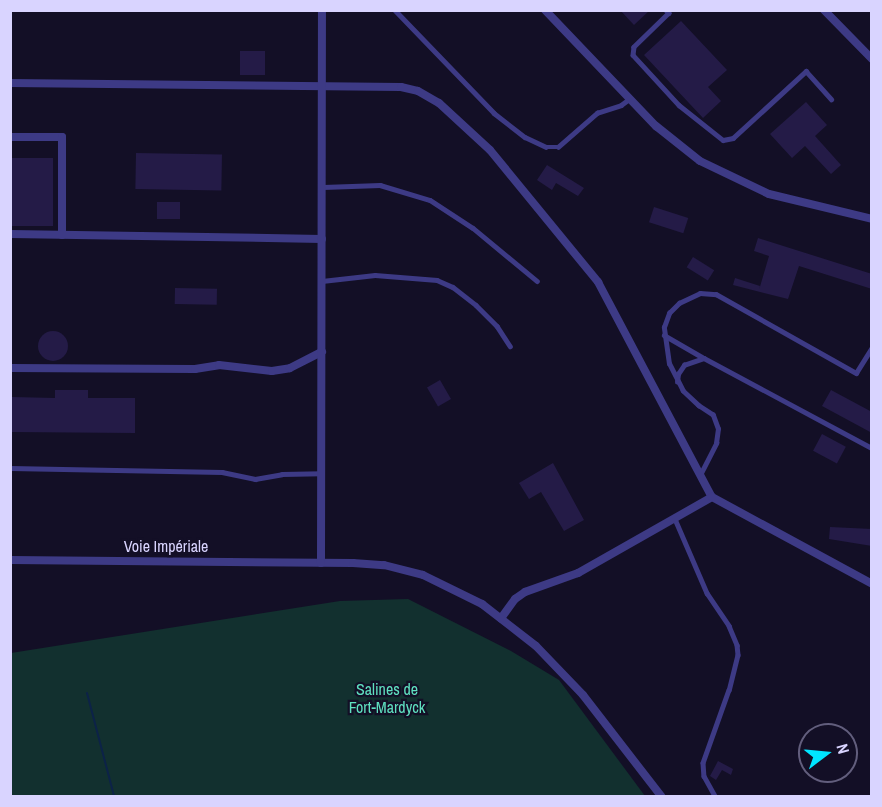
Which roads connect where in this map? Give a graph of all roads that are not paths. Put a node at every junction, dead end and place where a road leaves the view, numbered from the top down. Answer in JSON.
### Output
{"nodes":[{"id":1,"x":322,"y":10,"type":"edge"},
{"id":2,"x":395,"y":10,"type":"edge"},
{"id":3,"x":545,"y":10,"type":"edge"},
{"id":4,"x":666,"y":10,"type":"edge"},
{"id":5,"x":824,"y":10,"type":"edge"},
{"id":6,"x":872,"y":59,"type":"edge"},
{"id":7,"x":10,"y":83,"type":"edge"},
{"id":8,"x":323,"y":84,"type":"junction"},
{"id":9,"x":629,"y":99,"type":"junction"},
{"id":10,"x":831,"y":99,"type":"dead end"},
{"id":11,"x":10,"y":136,"type":"edge"},
{"id":12,"x":323,"y":187,"type":"junction"},
{"id":13,"x":872,"y":219,"type":"edge"},
{"id":14,"x":10,"y":234,"type":"edge"},
{"id":15,"x":62,"y":235,"type":"junction"},
{"id":16,"x":322,"y":239,"type":"junction"},
{"id":17,"x":322,"y":281,"type":"junction"},
{"id":18,"x":537,"y":281,"type":"dead end"},
{"id":19,"x":664,"y":335,"type":"junction"},
{"id":20,"x":510,"y":346,"type":"dead end"},
{"id":21,"x":872,"y":347,"type":"edge"},
{"id":22,"x":322,"y":352,"type":"junction"},
{"id":23,"x":704,"y":358,"type":"junction"},
{"id":24,"x":10,"y":368,"type":"edge"},
{"id":25,"x":677,"y":382,"type":"junction"},
{"id":26,"x":872,"y":448,"type":"edge"},
{"id":27,"x":10,"y":468,"type":"edge"},
{"id":28,"x":321,"y":473,"type":"junction"},
{"id":29,"x":700,"y":475,"type":"junction"},
{"id":30,"x":712,"y":497,"type":"junction"},
{"id":31,"x":675,"y":519,"type":"junction"},
{"id":32,"x":10,"y":560,"type":"edge"},
{"id":33,"x":321,"y":563,"type":"junction"},
{"id":34,"x":872,"y":584,"type":"edge"},
{"id":35,"x":501,"y":618,"type":"junction"},
{"id":36,"x":661,"y":796,"type":"edge"},
{"id":37,"x":715,"y":796,"type":"edge"}],
"edges":[{"from":1,"to":8,"type":"street"},
{"from":2,"to":9,"type":"lane"},
{"from":3,"to":9,"type":"street"},
{"from":4,"to":10,"type":"lane"},
{"from":5,"to":6,"type":"street"},
{"from":7,"to":8,"type":"street"},
{"from":8,"to":12,"type":"street"},
{"from":8,"to":29,"type":"street"},
{"from":9,"to":13,"type":"street"},
{"from":11,"to":15,"type":"street"},
{"from":12,"to":16,"type":"street"},
{"from":12,"to":18,"type":"lane"},
{"from":14,"to":15,"type":"street"},
{"from":15,"to":16,"type":"street"},
{"from":16,"to":17,"type":"street"},
{"from":17,"to":20,"type":"lane"},
{"from":17,"to":22,"type":"street"},
{"from":19,"to":21,"type":"lane"},
{"from":19,"to":23,"type":"lane"},
{"from":19,"to":25,"type":"lane"},
{"from":22,"to":24,"type":"street"},
{"from":22,"to":28,"type":"street"},
{"from":23,"to":25,"type":"lane"},
{"from":23,"to":26,"type":"lane"},
{"from":25,"to":29,"type":"lane"},
{"from":27,"to":28,"type":"lane"},
{"from":28,"to":33,"type":"street"},
{"from":29,"to":30,"type":"street"},
{"from":30,"to":31,"type":"street"},
{"from":30,"to":34,"type":"street"},
{"from":31,"to":35,"type":"street"},
{"from":31,"to":37,"type":"lane"},
{"from":32,"to":33,"type":"street","name":"Voie Impériale"},
{"from":33,"to":35,"type":"street","name":"Voie Impériale"},
{"from":35,"to":36,"type":"street","name":"Voie Impériale"}]}
